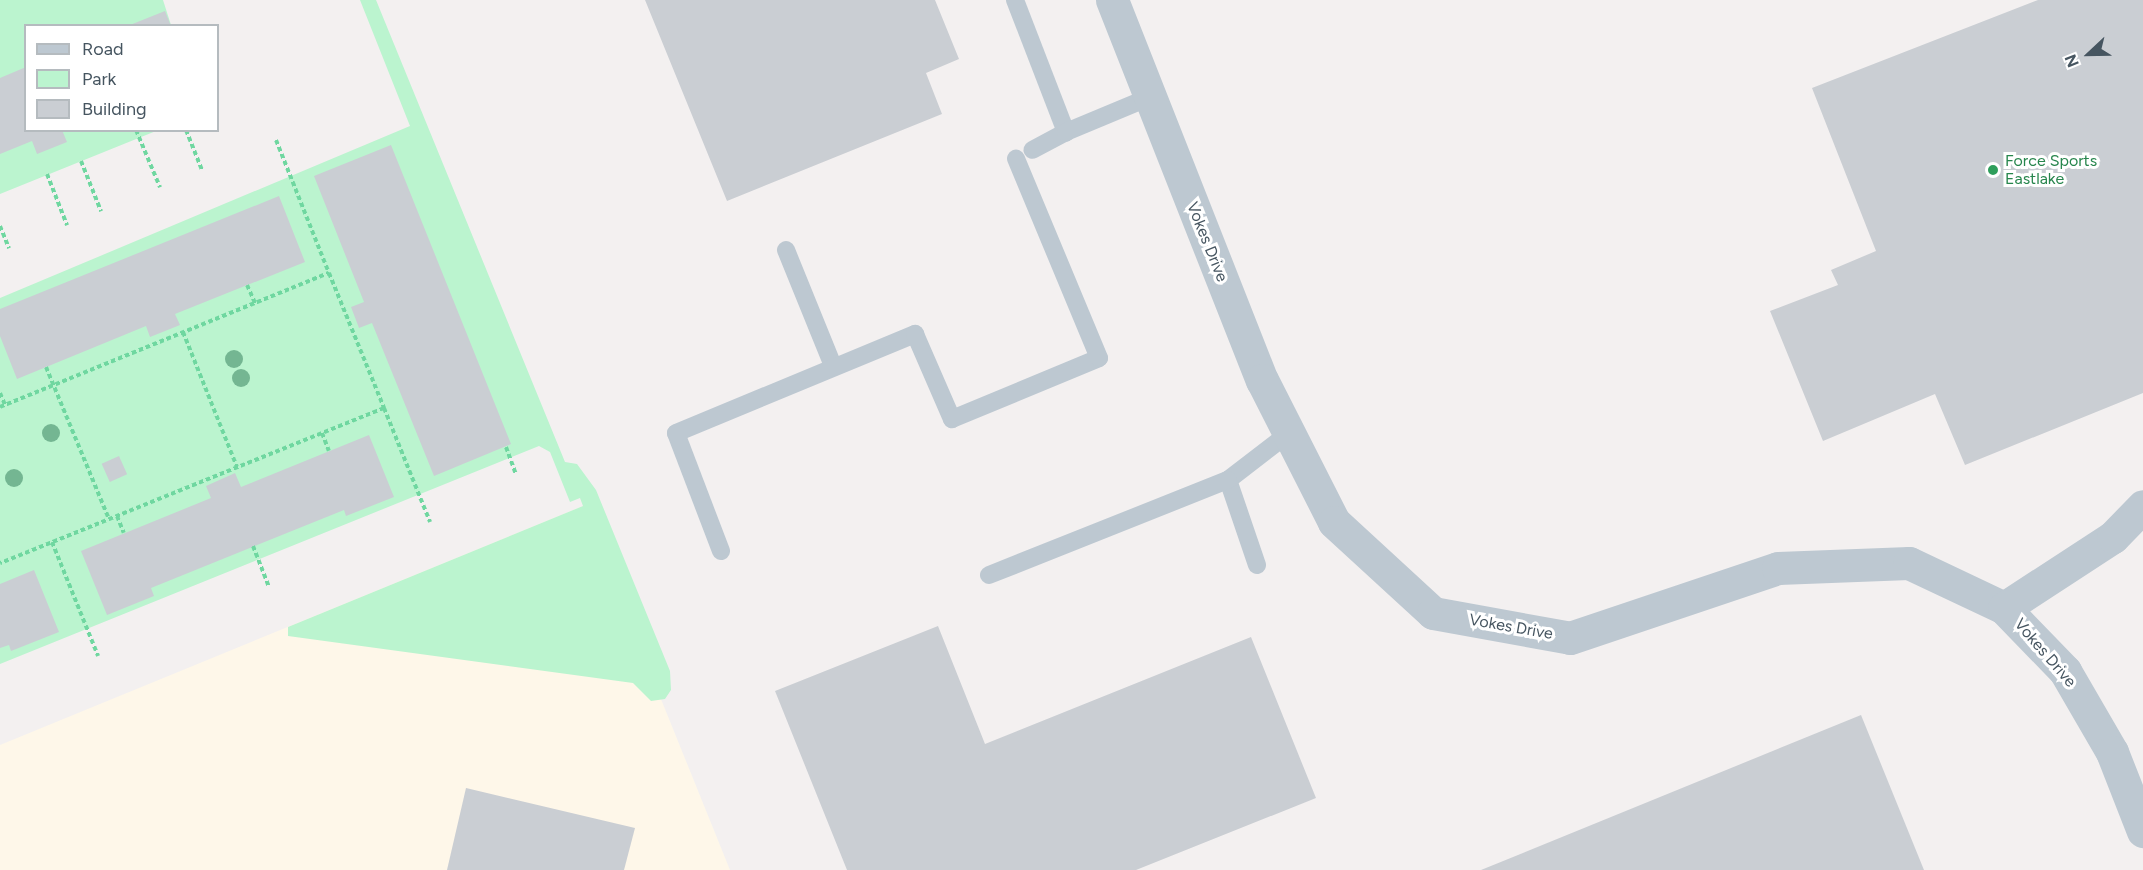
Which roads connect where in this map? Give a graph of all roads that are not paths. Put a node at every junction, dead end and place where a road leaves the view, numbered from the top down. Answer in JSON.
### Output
{"nodes":[{"id":1,"x":1015,"y":0,"type":"edge"},
{"id":2,"x":1112,"y":0,"type":"edge"},
{"id":3,"x":1150,"y":97,"type":"junction"},
{"id":4,"x":1066,"y":132,"type":"junction"},
{"id":5,"x":786,"y":250,"type":"dead end"},
{"id":6,"x":833,"y":366,"type":"junction"},
{"id":7,"x":1289,"y":433,"type":"junction"},
{"id":8,"x":1228,"y":480,"type":"junction"},
{"id":9,"x":2143,"y":506,"type":"edge"},
{"id":10,"x":721,"y":551,"type":"dead end"},
{"id":11,"x":1257,"y":565,"type":"dead end"},
{"id":12,"x":989,"y":575,"type":"dead end"},
{"id":13,"x":2004,"y":608,"type":"junction"},
{"id":14,"x":2143,"y":831,"type":"edge"}],
"edges":[{"from":1,"to":4,"type":"lane"},
{"from":2,"to":3,"type":"street","name":"Vokes Drive"},
{"from":3,"to":4,"type":"lane"},
{"from":3,"to":7,"type":"street","name":"Vokes Drive"},
{"from":4,"to":6,"type":"lane"},
{"from":5,"to":6,"type":"lane"},
{"from":6,"to":10,"type":"lane"},
{"from":7,"to":8,"type":"lane"},
{"from":7,"to":13,"type":"street","name":"Vokes Drive"},
{"from":8,"to":11,"type":"lane"},
{"from":8,"to":12,"type":"lane"},
{"from":9,"to":13,"type":"street"},
{"from":13,"to":14,"type":"street","name":"Vokes Drive"}]}
